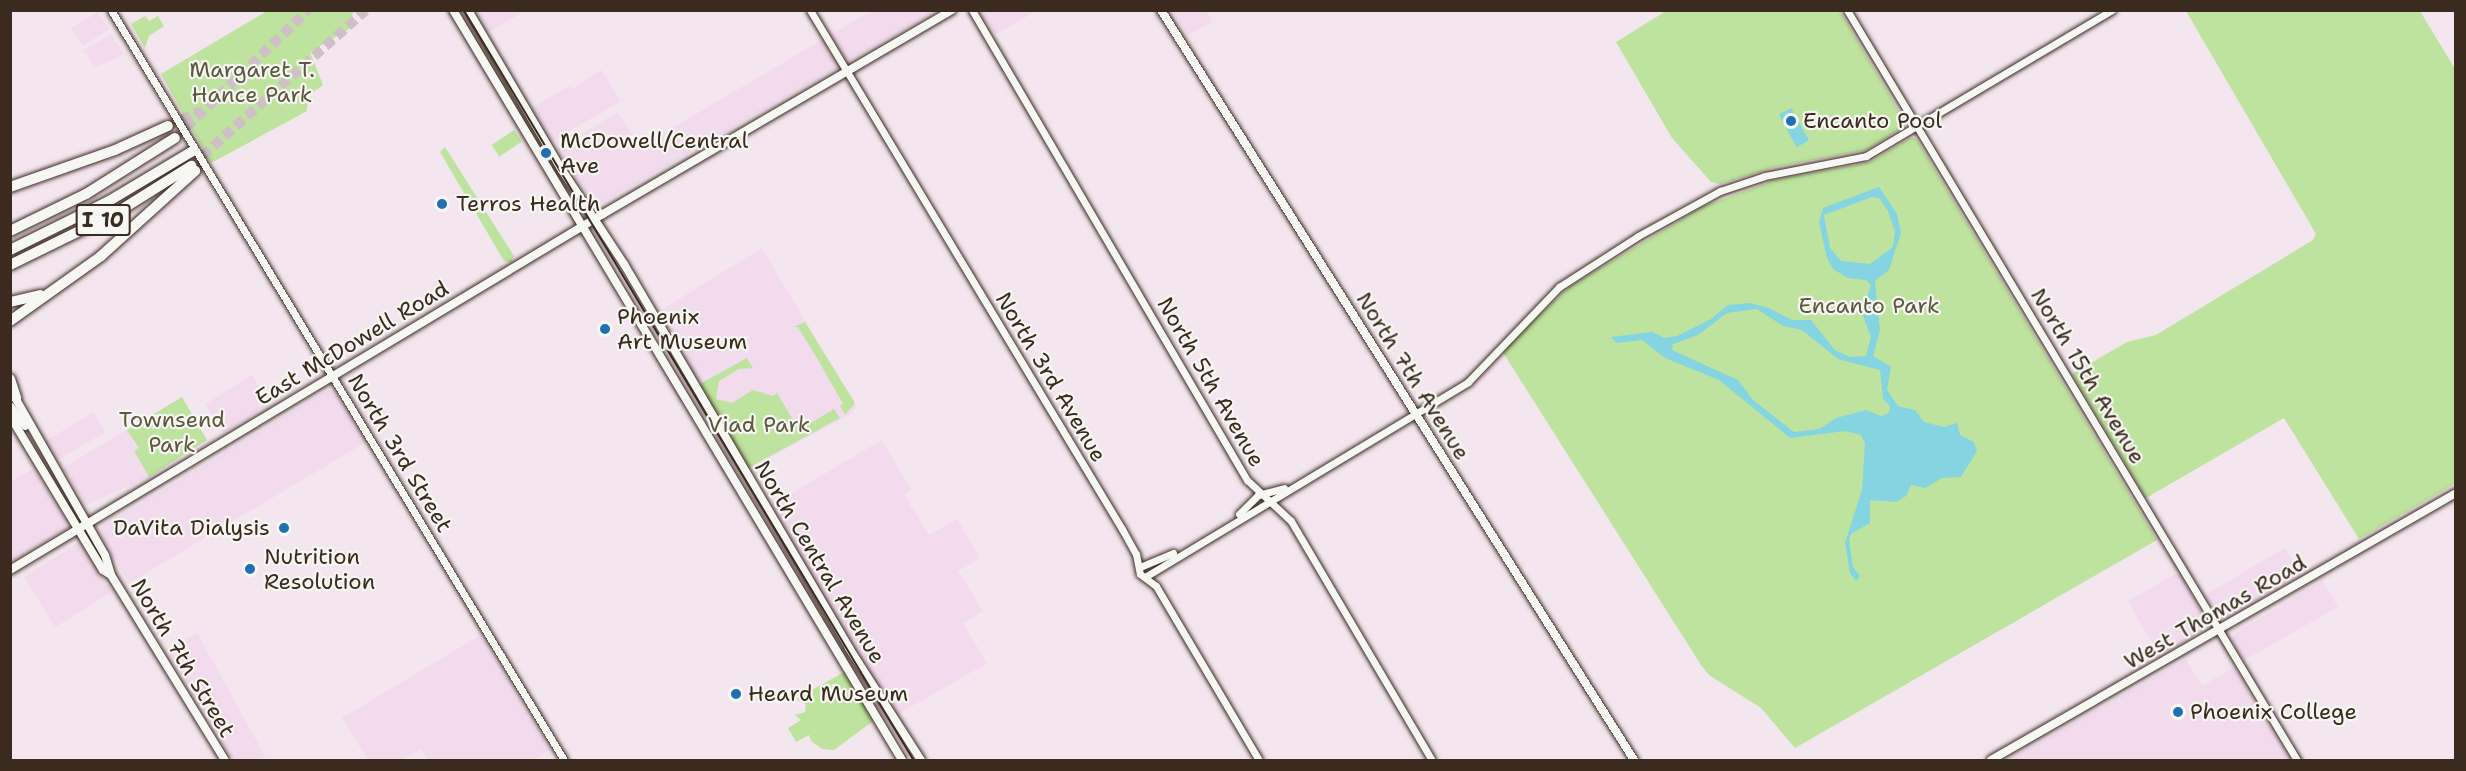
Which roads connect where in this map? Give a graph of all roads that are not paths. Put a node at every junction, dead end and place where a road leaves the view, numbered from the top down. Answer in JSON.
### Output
{"nodes":[{"id":1,"x":111,"y":10,"type":"edge"},
{"id":2,"x":453,"y":10,"type":"edge"},
{"id":3,"x":468,"y":10,"type":"edge"},
{"id":4,"x":810,"y":10,"type":"edge"},
{"id":5,"x":952,"y":10,"type":"edge"},
{"id":6,"x":972,"y":10,"type":"edge"},
{"id":7,"x":1161,"y":10,"type":"edge"},
{"id":8,"x":1847,"y":10,"type":"edge"},
{"id":9,"x":2112,"y":10,"type":"edge"},
{"id":10,"x":848,"y":72,"type":"junction"},
{"id":11,"x":1917,"y":125,"type":"junction"},
{"id":12,"x":168,"y":126,"type":"tunnel mouth"},
{"id":13,"x":175,"y":138,"type":"tunnel mouth"},
{"id":14,"x":192,"y":149,"type":"junction"},
{"id":15,"x":10,"y":187,"type":"edge"},
{"id":16,"x":588,"y":223,"type":"junction"},
{"id":17,"x":10,"y":231,"type":"edge"},
{"id":18,"x":10,"y":245,"type":"edge"},
{"id":19,"x":10,"y":250,"type":"edge"},
{"id":20,"x":10,"y":265,"type":"edge"},
{"id":21,"x":57,"y":288,"type":"junction"},
{"id":22,"x":10,"y":302,"type":"edge"},
{"id":23,"x":10,"y":321,"type":"edge"},
{"id":24,"x":332,"y":376,"type":"junction"},
{"id":25,"x":10,"y":380,"type":"edge"},
{"id":26,"x":684,"y":394,"type":"junction"},
{"id":27,"x":12,"y":398,"type":"edge"},
{"id":28,"x":1416,"y":413,"type":"junction"},
{"id":29,"x":10,"y":416,"type":"edge"},
{"id":30,"x":723,"y":433,"type":"junction"},
{"id":31,"x":1295,"y":484,"type":"junction"},
{"id":32,"x":1283,"y":493,"type":"junction"},
{"id":33,"x":2456,"y":493,"type":"edge"},
{"id":34,"x":1265,"y":494,"type":"junction"},
{"id":35,"x":1271,"y":501,"type":"junction"},
{"id":36,"x":1283,"y":513,"type":"junction"},
{"id":37,"x":87,"y":523,"type":"junction"},
{"id":38,"x":78,"y":529,"type":"junction"},
{"id":39,"x":1140,"y":567,"type":"junction"},
{"id":40,"x":10,"y":570,"type":"edge"},
{"id":41,"x":111,"y":574,"type":"junction"},
{"id":42,"x":1145,"y":577,"type":"junction"},
{"id":43,"x":2219,"y":631,"type":"junction"},
{"id":44,"x":225,"y":760,"type":"edge"},
{"id":45,"x":564,"y":760,"type":"edge"},
{"id":46,"x":902,"y":760,"type":"edge"},
{"id":47,"x":921,"y":760,"type":"edge"},
{"id":48,"x":1258,"y":760,"type":"edge"},
{"id":49,"x":1432,"y":760,"type":"edge"},
{"id":50,"x":1634,"y":760,"type":"edge"},
{"id":51,"x":1991,"y":760,"type":"edge"},
{"id":52,"x":2297,"y":760,"type":"edge"}],
"edges":[{"from":1,"to":14,"type":"street","name":"North 3rd Street"},
{"from":2,"to":16,"type":"main road","name":"North Central Avenue"},
{"from":3,"to":16,"type":"main road","name":"North Central Avenue"},
{"from":4,"to":10,"type":"street","name":"North 3rd Avenue"},
{"from":5,"to":10,"type":"main road","name":"East McDowell Road"},
{"from":6,"to":34,"type":"street","name":"North 5th Avenue"},
{"from":7,"to":28,"type":"main road","name":"North 7th Avenue"},
{"from":8,"to":11,"type":"street","name":"North 15th Avenue"},
{"from":9,"to":11,"type":"street"},
{"from":10,"to":16,"type":"main road","name":"East McDowell Road"},
{"from":10,"to":39,"type":"street","name":"North 3rd Avenue"},
{"from":11,"to":28,"type":"street"},
{"from":11,"to":43,"type":"street","name":"North 15th Avenue"},
{"from":12,"to":15,"type":"highway"},
{"from":13,"to":17,"type":"highway","number":"I 10"},
{"from":14,"to":18,"type":"highway"},
{"from":14,"to":19,"type":"highway"},
{"from":14,"to":24,"type":"street","name":"North 3rd Street"},
{"from":16,"to":24,"type":"main road","name":"East McDowell Road"},
{"from":16,"to":26,"type":"main road","name":"North Central Avenue"},
{"from":16,"to":30,"type":"main road","name":"North Central Avenue"},
{"from":20,"to":21,"type":"highway","number":"I 10"},
{"from":21,"to":22,"type":"highway"},
{"from":21,"to":23,"type":"highway"},
{"from":24,"to":37,"type":"main road","name":"East McDowell Road"},
{"from":24,"to":45,"type":"street","name":"North 3rd Street"},
{"from":25,"to":27,"type":"highway"},
{"from":26,"to":30,"type":"main road"},
{"from":26,"to":46,"type":"main road","name":"North Central Avenue"},
{"from":27,"to":37,"type":"main road","name":"North 7th Street"},
{"from":28,"to":31,"type":"street"},
{"from":28,"to":50,"type":"main road","name":"North 7th Avenue"},
{"from":29,"to":38,"type":"main road","name":"North 7th Street"},
{"from":30,"to":47,"type":"main road","name":"North Central Avenue"},
{"from":31,"to":32,"type":"street"},
{"from":31,"to":34,"type":"street"},
{"from":32,"to":35,"type":"street"},
{"from":32,"to":36,"type":"street"},
{"from":33,"to":43,"type":"main road","name":"West Thomas Road"},
{"from":34,"to":35,"type":"street","name":"North 5th Avenue"},
{"from":34,"to":39,"type":"street"},
{"from":35,"to":36,"type":"street","name":"North 5th Avenue"},
{"from":35,"to":42,"type":"street"},
{"from":36,"to":49,"type":"street","name":"North 5th Avenue"},
{"from":37,"to":38,"type":"main road","name":"East McDowell Road"},
{"from":37,"to":41,"type":"main road","name":"North 7th Street"},
{"from":38,"to":40,"type":"main road","name":"East McDowell Road"},
{"from":38,"to":41,"type":"main road","name":"North 7th Street"},
{"from":39,"to":42,"type":"street","name":"North 3rd Avenue"},
{"from":41,"to":44,"type":"main road","name":"North 7th Street"},
{"from":42,"to":48,"type":"street","name":"North 3rd Avenue"},
{"from":43,"to":51,"type":"main road","name":"West Thomas Road"},
{"from":43,"to":52,"type":"street","name":"North 15th Avenue"}]}
